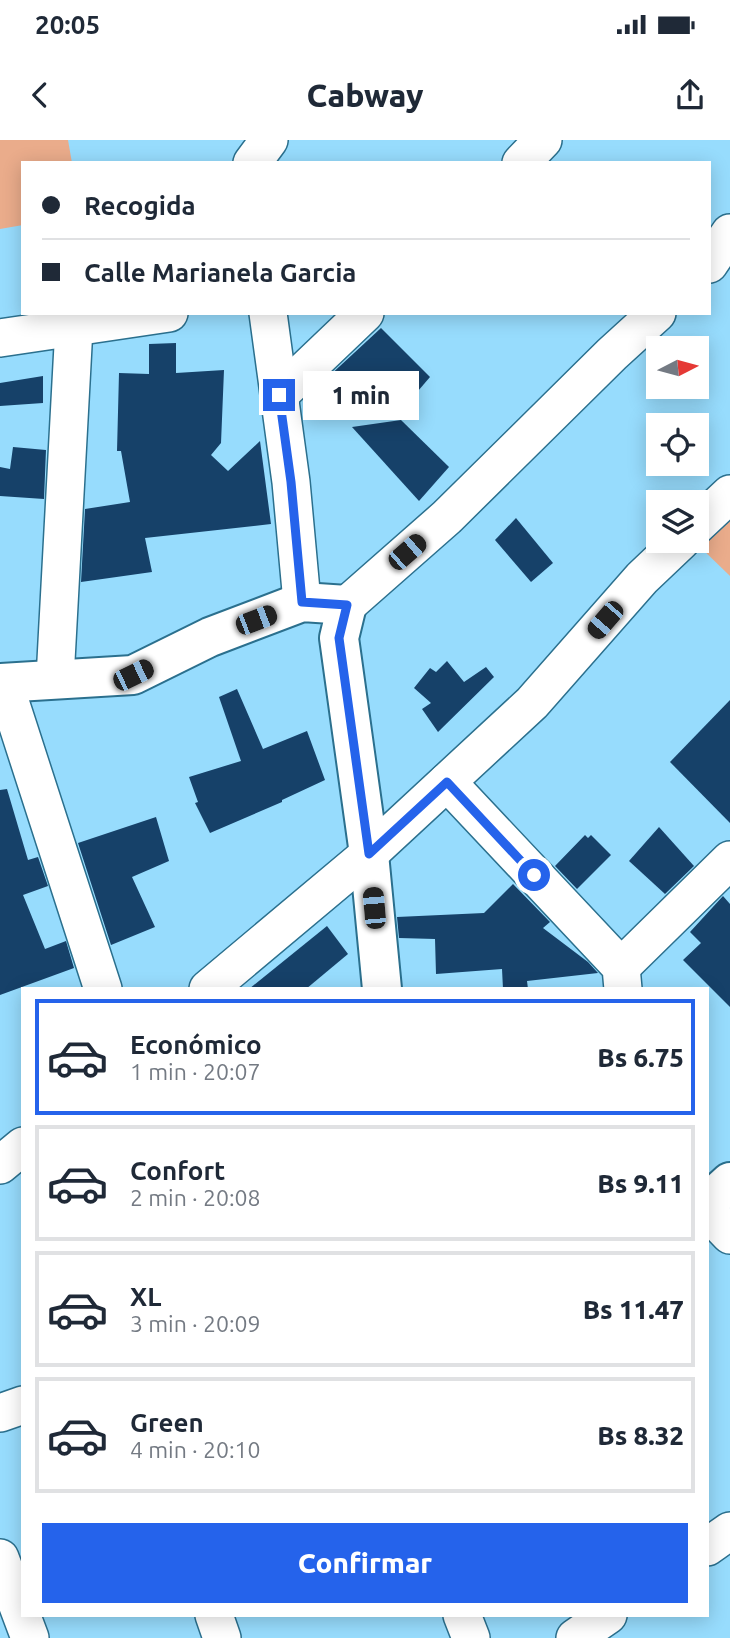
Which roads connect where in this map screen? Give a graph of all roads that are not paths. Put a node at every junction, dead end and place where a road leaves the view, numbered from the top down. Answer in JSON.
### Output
{"nodes":[{"id":1,"x":269,"y":140,"type":"edge"},
{"id":2,"x":543,"y":140,"type":"edge"},
{"id":3,"x":253,"y":161,"type":"edge"},
{"id":4,"x":523,"y":161,"type":"edge"},
{"id":5,"x":730,"y":233,"type":"edge"},
{"id":6,"x":711,"y":261,"type":"edge"},
{"id":7,"x":146,"y":315,"type":"edge"},
{"id":8,"x":268,"y":315,"type":"edge"},
{"id":9,"x":363,"y":315,"type":"edge"},
{"id":10,"x":655,"y":315,"type":"edge"},
{"id":11,"x":90,"y":320,"type":"edge"},
{"id":12,"x":0,"y":338,"type":"edge"},
{"id":13,"x":279,"y":395,"type":"junction"},
{"id":14,"x":730,"y":494,"type":"edge"},
{"id":15,"x":709,"y":514,"type":"edge"},
{"id":16,"x":668,"y":553,"type":"edge"},
{"id":17,"x":302,"y":602,"type":"junction"},
{"id":18,"x":347,"y":605,"type":"junction"},
{"id":19,"x":55,"y":679,"type":"junction"},
{"id":20,"x":2,"y":683,"type":"edge"},
{"id":21,"x":447,"y":782,"type":"junction"},
{"id":22,"x":369,"y":854,"type":"junction"},
{"id":23,"x":730,"y":860,"type":"edge"},
{"id":24,"x":622,"y":978,"type":"edge"},
{"id":25,"x":102,"y":987,"type":"edge"},
{"id":26,"x":210,"y":987,"type":"edge"},
{"id":27,"x":382,"y":987,"type":"edge"},
{"id":28,"x":21,"y":1148,"type":"edge"},
{"id":29,"x":0,"y":1165,"type":"edge"},
{"id":30,"x":730,"y":1182,"type":"edge"},
{"id":31,"x":709,"y":1201,"type":"edge"},
{"id":32,"x":709,"y":1213,"type":"edge"},
{"id":33,"x":730,"y":1235,"type":"edge"},
{"id":34,"x":21,"y":1406,"type":"edge"},
{"id":35,"x":0,"y":1413,"type":"edge"},
{"id":36,"x":730,"y":1531,"type":"edge"},
{"id":37,"x":709,"y":1546,"type":"edge"},
{"id":38,"x":0,"y":1558,"type":"edge"},
{"id":39,"x":21,"y":1614,"type":"edge"},
{"id":40,"x":22,"y":1617,"type":"edge"},
{"id":41,"x":215,"y":1617,"type":"edge"},
{"id":42,"x":463,"y":1617,"type":"edge"},
{"id":43,"x":605,"y":1617,"type":"edge"},
{"id":44,"x":30,"y":1638,"type":"edge"},
{"id":45,"x":222,"y":1638,"type":"edge"},
{"id":46,"x":471,"y":1638,"type":"edge"},
{"id":47,"x":575,"y":1638,"type":"edge"}],
"edges":[{"from":1,"to":3,"type":"street"},
{"from":2,"to":4,"type":"street"},
{"from":5,"to":6,"type":"street"},
{"from":7,"to":11,"type":"street"},
{"from":8,"to":13,"type":"street"},
{"from":9,"to":13,"type":"street"},
{"from":10,"to":18,"type":"street"},
{"from":11,"to":12,"type":"street"},
{"from":11,"to":19,"type":"street"},
{"from":13,"to":17,"type":"street"},
{"from":14,"to":15,"type":"street"},
{"from":16,"to":21,"type":"street"},
{"from":17,"to":18,"type":"street"},
{"from":17,"to":19,"type":"street"},
{"from":18,"to":22,"type":"street"},
{"from":19,"to":20,"type":"street"},
{"from":20,"to":25,"type":"street"},
{"from":21,"to":22,"type":"street"},
{"from":21,"to":24,"type":"street"},
{"from":22,"to":26,"type":"street"},
{"from":22,"to":27,"type":"street"},
{"from":23,"to":24,"type":"street"},
{"from":28,"to":29,"type":"street"},
{"from":30,"to":31,"type":"street"},
{"from":32,"to":33,"type":"street"},
{"from":34,"to":35,"type":"street"},
{"from":36,"to":37,"type":"street"},
{"from":38,"to":39,"type":"street"},
{"from":40,"to":44,"type":"street"},
{"from":41,"to":45,"type":"street"},
{"from":42,"to":46,"type":"street"},
{"from":43,"to":47,"type":"street"}]}
